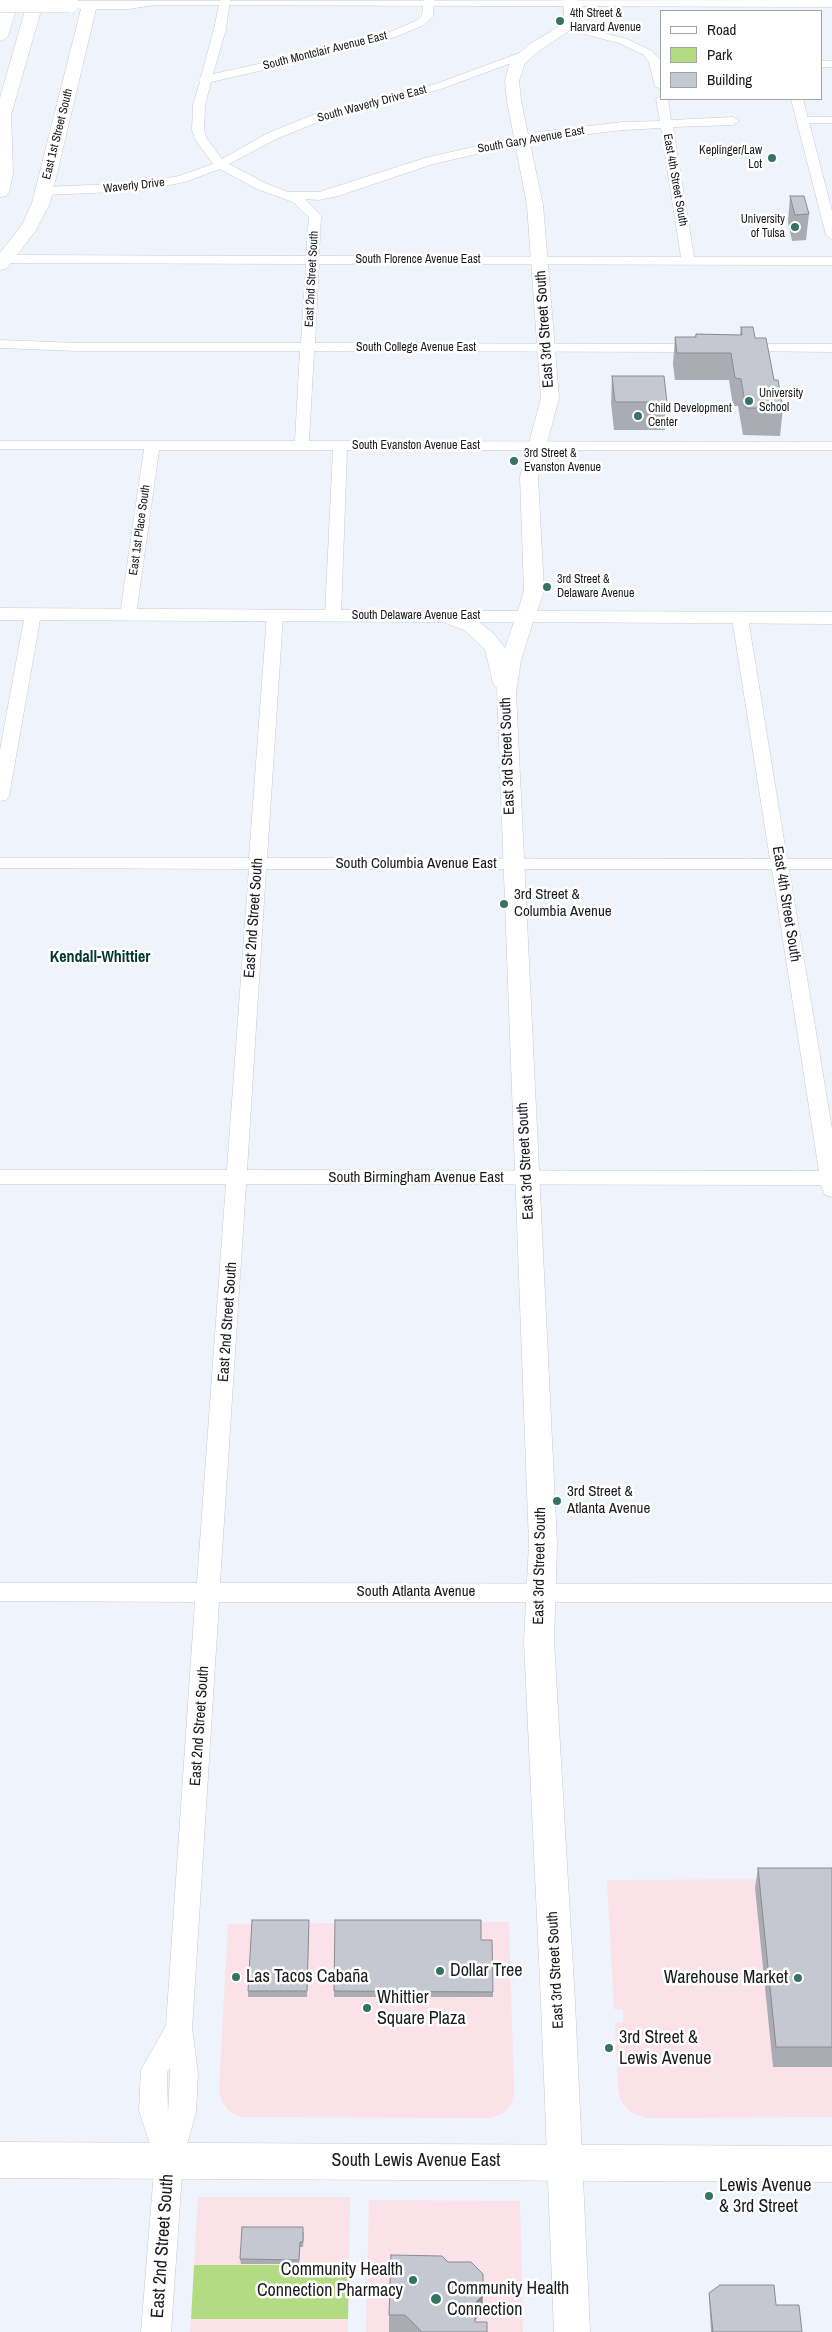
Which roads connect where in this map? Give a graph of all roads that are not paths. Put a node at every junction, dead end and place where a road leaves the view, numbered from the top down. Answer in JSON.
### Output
{"nodes":[{"id":1,"x":11,"y":0,"type":"edge"},
{"id":2,"x":36,"y":0,"type":"edge"},
{"id":3,"x":145,"y":0,"type":"edge"},
{"id":4,"x":225,"y":1,"type":"edge"},
{"id":5,"x":430,"y":1,"type":"edge"},
{"id":6,"x":570,"y":1,"type":"edge"},
{"id":7,"x":711,"y":1,"type":"edge"},
{"id":8,"x":90,"y":2,"type":"edge"},
{"id":9,"x":832,"y":2,"type":"edge"},
{"id":10,"x":0,"y":4,"type":"edge"},
{"id":11,"x":772,"y":7,"type":"edge"},
{"id":12,"x":568,"y":26,"type":"junction"},
{"id":13,"x":0,"y":36,"type":"edge"},
{"id":14,"x":526,"y":54,"type":"junction"},
{"id":15,"x":204,"y":80,"type":"junction"},
{"id":16,"x":660,"y":82,"type":"edge"},
{"id":17,"x":662,"y":100,"type":"edge"},
{"id":18,"x":797,"y":100,"type":"edge"},
{"id":19,"x":1,"y":120,"type":"edge"},
{"id":20,"x":733,"y":120,"type":"dead end"},
{"id":21,"x":802,"y":120,"type":"junction"},
{"id":22,"x":832,"y":120,"type":"edge"},
{"id":23,"x":666,"y":122,"type":"junction"},
{"id":24,"x":522,"y":139,"type":"junction"},
{"id":25,"x":221,"y":164,"type":"junction"},
{"id":26,"x":44,"y":191,"type":"junction"},
{"id":27,"x":0,"y":192,"type":"edge"},
{"id":28,"x":334,"y":193,"type":"junction"},
{"id":29,"x":288,"y":195,"type":"junction"},
{"id":30,"x":315,"y":216,"type":"junction"},
{"id":31,"x":832,"y":235,"type":"edge"},
{"id":32,"x":685,"y":240,"type":"junction"},
{"id":33,"x":312,"y":260,"type":"junction"},
{"id":34,"x":540,"y":260,"type":"junction"},
{"id":35,"x":688,"y":260,"type":"junction"},
{"id":36,"x":736,"y":261,"type":"junction"},
{"id":37,"x":832,"y":261,"type":"edge"},
{"id":38,"x":2,"y":262,"type":"edge"},
{"id":39,"x":0,"y":344,"type":"edge"},
{"id":40,"x":308,"y":348,"type":"junction"},
{"id":41,"x":547,"y":348,"type":"junction"},
{"id":42,"x":711,"y":348,"type":"edge"},
{"id":43,"x":730,"y":348,"type":"edge"},
{"id":44,"x":832,"y":348,"type":"edge"},
{"id":45,"x":0,"y":445,"type":"edge"},
{"id":46,"x":302,"y":445,"type":"junction"},
{"id":47,"x":152,"y":446,"type":"junction"},
{"id":48,"x":340,"y":446,"type":"junction"},
{"id":49,"x":536,"y":446,"type":"junction"},
{"id":50,"x":832,"y":446,"type":"edge"},
{"id":51,"x":0,"y":614,"type":"edge"},
{"id":52,"x":33,"y":614,"type":"junction"},
{"id":53,"x":128,"y":615,"type":"junction"},
{"id":54,"x":275,"y":615,"type":"junction"},
{"id":55,"x":333,"y":615,"type":"junction"},
{"id":56,"x":442,"y":616,"type":"junction"},
{"id":57,"x":526,"y":616,"type":"junction"},
{"id":58,"x":740,"y":618,"type":"junction"},
{"id":59,"x":832,"y":618,"type":"edge"},
{"id":60,"x":506,"y":692,"type":"junction"},
{"id":61,"x":0,"y":796,"type":"edge"},
{"id":62,"x":0,"y":863,"type":"edge"},
{"id":63,"x":258,"y":864,"type":"junction"},
{"id":64,"x":512,"y":864,"type":"junction"},
{"id":65,"x":779,"y":864,"type":"junction"},
{"id":66,"x":832,"y":864,"type":"edge"},
{"id":67,"x":0,"y":1177,"type":"edge"},
{"id":68,"x":238,"y":1177,"type":"junction"},
{"id":69,"x":526,"y":1178,"type":"junction"},
{"id":70,"x":831,"y":1182,"type":"edge"},
{"id":71,"x":0,"y":1592,"type":"edge"},
{"id":72,"x":541,"y":1592,"type":"junction"},
{"id":73,"x":209,"y":1593,"type":"junction"},
{"id":74,"x":832,"y":1593,"type":"edge"},
{"id":75,"x":0,"y":2160,"type":"edge"},
{"id":76,"x":169,"y":2160,"type":"junction"},
{"id":77,"x":566,"y":2162,"type":"junction"},
{"id":78,"x":832,"y":2164,"type":"edge"},
{"id":79,"x":156,"y":2332,"type":"edge"},
{"id":80,"x":572,"y":2332,"type":"edge"}],
"edges":[{"from":1,"to":13,"type":"main road"},
{"from":2,"to":19,"type":"main road"},
{"from":3,"to":4,"type":"main road"},
{"from":3,"to":8,"type":"main road"},
{"from":4,"to":5,"type":"main road"},
{"from":4,"to":15,"type":"street","name":"East 2nd Street South"},
{"from":5,"to":6,"type":"main road"},
{"from":5,"to":15,"type":"street","name":"South Montclair Avenue East"},
{"from":6,"to":7,"type":"main road"},
{"from":6,"to":12,"type":"street"},
{"from":7,"to":11,"type":"main road"},
{"from":8,"to":10,"type":"main road","bridge":true},
{"from":8,"to":26,"type":"main road","name":"East 1st Street South"},
{"from":9,"to":11,"type":"main road"},
{"from":12,"to":14,"type":"street","name":"East 3rd Street South"},
{"from":12,"to":16,"type":"street"},
{"from":14,"to":24,"type":"street","name":"East 3rd Street South"},
{"from":14,"to":25,"type":"street","name":"South Waverly Drive East"},
{"from":15,"to":25,"type":"street","name":"East 2nd Street South"},
{"from":17,"to":23,"type":"street","name":"East 4th Street South"},
{"from":18,"to":21,"type":"street"},
{"from":19,"to":27,"type":"main road"},
{"from":20,"to":23,"type":"street","name":"South Gary Avenue East"},
{"from":21,"to":22,"type":"street"},
{"from":21,"to":31,"type":"street"},
{"from":23,"to":24,"type":"street","name":"South Gary Avenue East"},
{"from":23,"to":32,"type":"street","name":"East 4th Street South"},
{"from":24,"to":28,"type":"street","name":"South Gary Avenue East"},
{"from":24,"to":34,"type":"street","name":"East 3rd Street South"},
{"from":25,"to":26,"type":"street","name":"Waverly Drive"},
{"from":25,"to":29,"type":"street","name":"East 2nd Street South"},
{"from":26,"to":38,"type":"main road","name":"East 1st Street South"},
{"from":28,"to":29,"type":"street","name":"South Gary Avenue East"},
{"from":28,"to":30,"type":"street"},
{"from":29,"to":30,"type":"street","name":"East 2nd Street South"},
{"from":30,"to":33,"type":"street","name":"East 2nd Street South"},
{"from":32,"to":35,"type":"street","name":"East 4th Street South"},
{"from":32,"to":36,"type":"street"},
{"from":33,"to":34,"type":"street","name":"South Florence Avenue East"},
{"from":33,"to":38,"type":"street","name":"South Florence Avenue East"},
{"from":33,"to":40,"type":"street","name":"East 2nd Street South"},
{"from":34,"to":35,"type":"street","name":"South Florence Avenue East"},
{"from":34,"to":41,"type":"street","name":"East 3rd Street South"},
{"from":35,"to":36,"type":"street","name":"South Florence Avenue East"},
{"from":36,"to":37,"type":"street","name":"South Florence Avenue East"},
{"from":39,"to":40,"type":"street","name":"South College Avenue East"},
{"from":40,"to":41,"type":"street","name":"South College Avenue East"},
{"from":40,"to":46,"type":"street","name":"East 2nd Street South"},
{"from":41,"to":42,"type":"street","name":"South College Avenue East"},
{"from":41,"to":49,"type":"street","name":"East 3rd Street South"},
{"from":43,"to":44,"type":"street"},
{"from":45,"to":47,"type":"street","name":"South Evanston Avenue East"},
{"from":46,"to":47,"type":"street","name":"South Evanston Avenue East"},
{"from":46,"to":48,"type":"street","name":"South Evanston Avenue East"},
{"from":47,"to":53,"type":"street","name":"East 1st Place South"},
{"from":48,"to":49,"type":"street","name":"South Evanston Avenue East"},
{"from":48,"to":55,"type":"street"},
{"from":49,"to":50,"type":"street","name":"South Evanston Avenue East"},
{"from":49,"to":57,"type":"street","name":"East 3rd Street South"},
{"from":51,"to":52,"type":"street","name":"South Delaware Avenue East"},
{"from":52,"to":53,"type":"street","name":"South Delaware Avenue East"},
{"from":52,"to":61,"type":"street"},
{"from":53,"to":54,"type":"street","name":"South Delaware Avenue East"},
{"from":54,"to":55,"type":"street","name":"South Delaware Avenue East"},
{"from":54,"to":63,"type":"street","name":"East 2nd Street South"},
{"from":55,"to":56,"type":"street","name":"South Delaware Avenue East"},
{"from":56,"to":57,"type":"street","name":"South Delaware Avenue East"},
{"from":56,"to":60,"type":"street"},
{"from":57,"to":58,"type":"street","name":"South Delaware Avenue East"},
{"from":57,"to":60,"type":"street","name":"East 3rd Street South"},
{"from":58,"to":59,"type":"street","name":"South Delaware Avenue East"},
{"from":58,"to":65,"type":"street","name":"East 4th Street South"},
{"from":60,"to":64,"type":"street","name":"East 3rd Street South"},
{"from":62,"to":63,"type":"street","name":"South Columbia Avenue East"},
{"from":63,"to":64,"type":"street","name":"South Columbia Avenue East"},
{"from":63,"to":68,"type":"street","name":"East 2nd Street South"},
{"from":64,"to":65,"type":"street","name":"South Columbia Avenue East"},
{"from":64,"to":69,"type":"street","name":"East 3rd Street South"},
{"from":65,"to":66,"type":"street","name":"South Columbia Avenue East"},
{"from":65,"to":70,"type":"street","name":"East 4th Street South"},
{"from":67,"to":68,"type":"street","name":"South Birmingham Avenue East"},
{"from":68,"to":69,"type":"street","name":"South Birmingham Avenue East"},
{"from":68,"to":73,"type":"street","name":"East 2nd Street South"},
{"from":69,"to":70,"type":"street","name":"South Birmingham Avenue East"},
{"from":69,"to":72,"type":"street","name":"East 3rd Street South"},
{"from":71,"to":73,"type":"street","name":"South Atlanta Avenue"},
{"from":72,"to":73,"type":"street","name":"South Atlanta Avenue"},
{"from":72,"to":74,"type":"street","name":"South Atlanta Avenue"},
{"from":72,"to":77,"type":"street","name":"East 3rd Street South"},
{"from":73,"to":76,"type":"street","name":"East 2nd Street South"},
{"from":75,"to":76,"type":"main road","name":"South Lewis Avenue East"},
{"from":76,"to":77,"type":"main road","name":"South Lewis Avenue East"},
{"from":76,"to":79,"type":"street","name":"East 2nd Street South"},
{"from":77,"to":78,"type":"main road","name":"South Lewis Avenue East"},
{"from":77,"to":80,"type":"street","name":"East 3rd Street South"}]}
